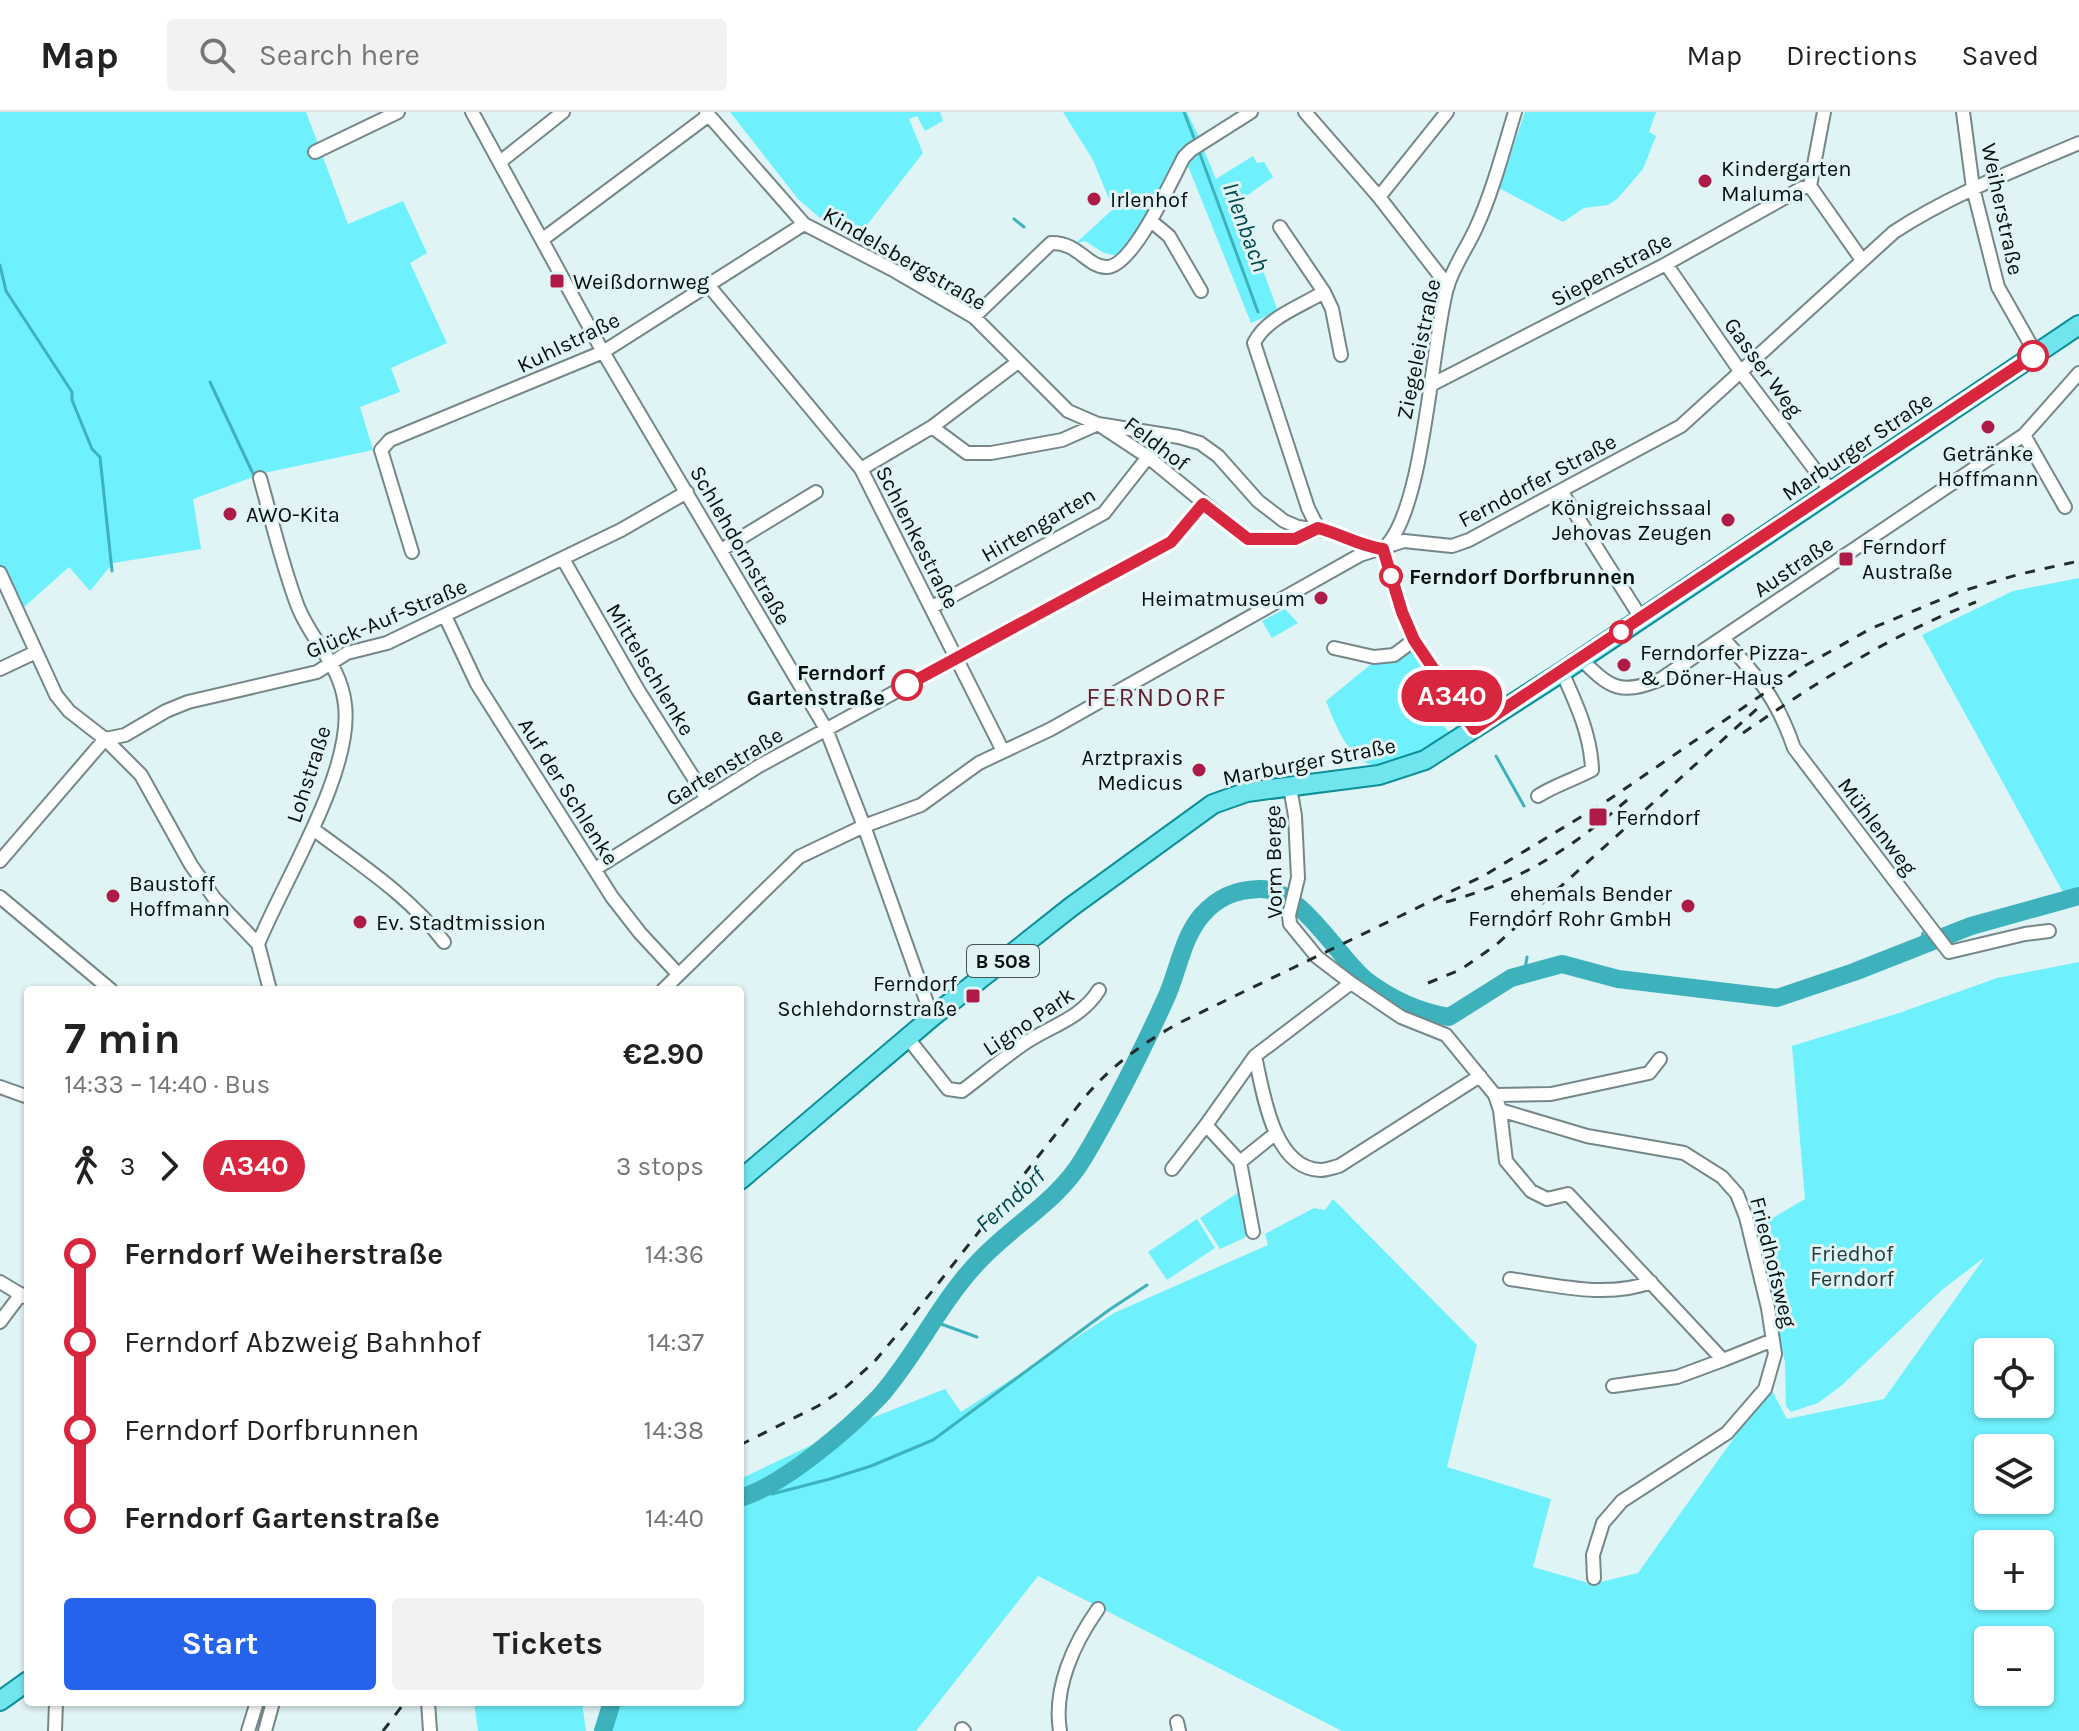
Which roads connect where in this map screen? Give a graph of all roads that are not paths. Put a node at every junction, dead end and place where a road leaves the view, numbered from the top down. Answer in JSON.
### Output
{"nodes":[{"id":1,"x":398,"y":112,"type":"edge"},
{"id":2,"x":472,"y":112,"type":"edge"},
{"id":3,"x":563,"y":112,"type":"edge"},
{"id":4,"x":1251,"y":112,"type":"edge"},
{"id":5,"x":1305,"y":112,"type":"edge"},
{"id":6,"x":1447,"y":112,"type":"edge"},
{"id":7,"x":1515,"y":112,"type":"edge"},
{"id":8,"x":1824,"y":112,"type":"edge"},
{"id":9,"x":1963,"y":112,"type":"edge"},
{"id":10,"x":708,"y":114,"type":"edge"},
{"id":11,"x":2079,"y":143,"type":"edge"},
{"id":12,"x":315,"y":152,"type":"dead end"},
{"id":13,"x":500,"y":162,"type":"junction"},
{"id":14,"x":1810,"y":186,"type":"junction"},
{"id":15,"x":1973,"y":188,"type":"junction"},
{"id":16,"x":1379,"y":197,"type":"junction"},
{"id":17,"x":1151,"y":221,"type":"junction"},
{"id":18,"x":804,"y":224,"type":"junction"},
{"id":19,"x":1280,"y":227,"type":"dead end"},
{"id":20,"x":543,"y":239,"type":"junction"},
{"id":21,"x":1862,"y":260,"type":"junction"},
{"id":22,"x":1666,"y":264,"type":"junction"},
{"id":23,"x":709,"y":286,"type":"junction"},
{"id":24,"x":1448,"y":286,"type":"junction"},
{"id":25,"x":1201,"y":291,"type":"dead end"},
{"id":26,"x":1324,"y":292,"type":"junction"},
{"id":27,"x":974,"y":317,"type":"junction"},
{"id":28,"x":2079,"y":325,"type":"edge"},
{"id":29,"x":603,"y":352,"type":"junction"},
{"id":30,"x":2036,"y":354,"type":"junction"},
{"id":31,"x":1341,"y":355,"type":"dead end"},
{"id":32,"x":1018,"y":362,"type":"junction"},
{"id":33,"x":1740,"y":371,"type":"junction"},
{"id":34,"x":2079,"y":373,"type":"edge"},
{"id":35,"x":1429,"y":386,"type":"junction"},
{"id":36,"x":1098,"y":424,"type":"junction"},
{"id":37,"x":932,"y":427,"type":"junction"},
{"id":38,"x":2024,"y":435,"type":"junction"},
{"id":39,"x":1148,"y":457,"type":"junction"},
{"id":40,"x":861,"y":469,"type":"junction"},
{"id":41,"x":260,"y":478,"type":"dead end"},
{"id":42,"x":1561,"y":491,"type":"junction"},
{"id":43,"x":1831,"y":491,"type":"junction"},
{"id":44,"x":687,"y":492,"type":"junction"},
{"id":45,"x":816,"y":492,"type":"dead end"},
{"id":46,"x":1203,"y":504,"type":"junction"},
{"id":47,"x":2065,"y":507,"type":"dead end"},
{"id":48,"x":1318,"y":528,"type":"junction"},
{"id":49,"x":1383,"y":549,"type":"junction"},
{"id":50,"x":721,"y":550,"type":"junction"},
{"id":51,"x":412,"y":552,"type":"dead end"},
{"id":52,"x":563,"y":559,"type":"junction"},
{"id":53,"x":0,"y":573,"type":"edge"},
{"id":54,"x":932,"y":607,"type":"junction"},
{"id":55,"x":445,"y":616,"type":"junction"},
{"id":56,"x":1641,"y":618,"type":"junction"},
{"id":57,"x":1723,"y":638,"type":"junction"},
{"id":58,"x":1414,"y":640,"type":"junction"},
{"id":59,"x":1334,"y":648,"type":"dead end"},
{"id":60,"x":36,"y":652,"type":"junction"},
{"id":61,"x":957,"y":658,"type":"junction"},
{"id":62,"x":1581,"y":659,"type":"junction"},
{"id":63,"x":332,"y":663,"type":"junction"},
{"id":64,"x":0,"y":669,"type":"edge"},
{"id":65,"x":1562,"y":672,"type":"junction"},
{"id":66,"x":826,"y":729,"type":"junction"},
{"id":67,"x":1474,"y":729,"type":"junction"},
{"id":68,"x":105,"y":739,"type":"junction"},
{"id":69,"x":1003,"y":751,"type":"junction"},
{"id":70,"x":1290,"y":787,"type":"junction"},
{"id":71,"x":1538,"y":796,"type":"dead end"},
{"id":72,"x":707,"y":799,"type":"junction"},
{"id":73,"x":864,"y":826,"type":"junction"},
{"id":74,"x":313,"y":829,"type":"junction"},
{"id":75,"x":0,"y":861,"type":"edge"},
{"id":76,"x":595,"y":869,"type":"junction"},
{"id":77,"x":0,"y":897,"type":"edge"},
{"id":78,"x":2049,"y":931,"type":"dead end"},
{"id":79,"x":444,"y":942,"type":"dead end"},
{"id":80,"x":258,"y":944,"type":"junction"},
{"id":81,"x":678,"y":974,"type":"junction"},
{"id":82,"x":1351,"y":983,"type":"junction"},
{"id":83,"x":106,"y":986,"type":"edge"},
{"id":84,"x":269,"y":986,"type":"edge"},
{"id":85,"x":667,"y":986,"type":"edge"},
{"id":86,"x":1099,"y":990,"type":"dead end"},
{"id":87,"x":932,"y":1017,"type":"junction"},
{"id":88,"x":907,"y":1037,"type":"junction"},
{"id":89,"x":1255,"y":1056,"type":"junction"},
{"id":90,"x":1660,"y":1059,"type":"dead end"},
{"id":91,"x":1480,"y":1076,"type":"junction"},
{"id":92,"x":0,"y":1087,"type":"edge"},
{"id":93,"x":1495,"y":1095,"type":"junction"},
{"id":94,"x":24,"y":1096,"type":"edge"},
{"id":95,"x":1500,"y":1110,"type":"junction"},
{"id":96,"x":1206,"y":1125,"type":"junction"},
{"id":97,"x":1276,"y":1133,"type":"junction"},
{"id":98,"x":1240,"y":1162,"type":"junction"},
{"id":99,"x":1172,"y":1169,"type":"dead end"},
{"id":100,"x":744,"y":1177,"type":"edge"},
{"id":101,"x":1253,"y":1232,"type":"dead end"},
{"id":102,"x":1510,"y":1279,"type":"dead end"},
{"id":103,"x":0,"y":1282,"type":"edge"},
{"id":104,"x":1651,"y":1282,"type":"junction"},
{"id":105,"x":24,"y":1296,"type":"edge"},
{"id":106,"x":0,"y":1322,"type":"edge"},
{"id":107,"x":1773,"y":1340,"type":"junction"},
{"id":108,"x":1723,"y":1360,"type":"junction"},
{"id":109,"x":1613,"y":1386,"type":"dead end"},
{"id":110,"x":1594,"y":1578,"type":"dead end"},
{"id":111,"x":1098,"y":1609,"type":"dead end"},
{"id":112,"x":24,"y":1684,"type":"edge"},
{"id":113,"x":0,"y":1701,"type":"edge"},
{"id":114,"x":56,"y":1706,"type":"edge"},
{"id":115,"x":256,"y":1706,"type":"edge"},
{"id":116,"x":272,"y":1706,"type":"edge"},
{"id":117,"x":428,"y":1706,"type":"edge"},
{"id":118,"x":55,"y":1731,"type":"edge"},
{"id":119,"x":248,"y":1731,"type":"edge"},
{"id":120,"x":265,"y":1731,"type":"edge"},
{"id":121,"x":430,"y":1731,"type":"edge"},
{"id":122,"x":1060,"y":1731,"type":"edge"}],
"edges":[{"from":1,"to":12,"type":"street"},
{"from":2,"to":13,"type":"street","name":"Schlehdornstraße"},
{"from":3,"to":13,"type":"street"},
{"from":4,"to":17,"type":"street"},
{"from":5,"to":16,"type":"street"},
{"from":6,"to":16,"type":"street"},
{"from":7,"to":24,"type":"street","name":"Ziegeleistraße"},
{"from":8,"to":14,"type":"street"},
{"from":9,"to":15,"type":"street","name":"Weiherstraße"},
{"from":10,"to":18,"type":"street","name":"Kindelsbergstraße"},
{"from":10,"to":20,"type":"street"},
{"from":11,"to":15,"type":"street","name":"Ferndorfer Straße"},
{"from":13,"to":20,"type":"street","name":"Schlehdornstraße"},
{"from":14,"to":21,"type":"street"},
{"from":14,"to":22,"type":"street","name":"Siepenstraße"},
{"from":15,"to":21,"type":"street","name":"Ferndorfer Straße"},
{"from":15,"to":30,"type":"street","name":"Weiherstraße"},
{"from":16,"to":24,"type":"street"},
{"from":17,"to":25,"type":"street"},
{"from":17,"to":27,"type":"street"},
{"from":18,"to":23,"type":"street","name":"Kuhlstraße"},
{"from":18,"to":27,"type":"street","name":"Kindelsbergstraße"},
{"from":19,"to":26,"type":"street"},
{"from":20,"to":29,"type":"street","name":"Schlehdornstraße"},
{"from":21,"to":33,"type":"street","name":"Ferndorfer Straße"},
{"from":22,"to":33,"type":"street","name":"Gasser Weg"},
{"from":22,"to":35,"type":"street","name":"Siepenstraße"},
{"from":23,"to":29,"type":"street","name":"Kuhlstraße"},
{"from":23,"to":40,"type":"street","name":"Schlenkestraße"},
{"from":24,"to":35,"type":"street","name":"Ziegeleistraße"},
{"from":26,"to":31,"type":"street"},
{"from":26,"to":48,"type":"street"},
{"from":27,"to":32,"type":"street","name":"Kindelsbergstraße"},
{"from":28,"to":30,"type":"main road","name":"Marburger Straße","number":"B 508"},
{"from":29,"to":44,"type":"street","name":"Schlehdornstraße"},
{"from":29,"to":51,"type":"street","name":"Kuhlstraße"},
{"from":30,"to":43,"type":"main road","name":"Marburger Straße","number":"B 508"},
{"from":32,"to":36,"type":"street","name":"Kindelsbergstraße"},
{"from":32,"to":37,"type":"street"},
{"from":33,"to":42,"type":"street","name":"Ferndorfer Straße"},
{"from":33,"to":43,"type":"street","name":"Gasser Weg"},
{"from":34,"to":38,"type":"street","name":"Austraße"},
{"from":35,"to":49,"type":"street","name":"Ziegeleistraße"},
{"from":36,"to":37,"type":"street"},
{"from":36,"to":39,"type":"street","name":"Feldhof"},
{"from":36,"to":48,"type":"street","name":"Kindelsbergstraße"},
{"from":37,"to":40,"type":"street"},
{"from":38,"to":47,"type":"street"},
{"from":38,"to":57,"type":"street","name":"Austraße"},
{"from":39,"to":46,"type":"street","name":"Feldhof"},
{"from":39,"to":54,"type":"street","name":"Hirtengarten"},
{"from":40,"to":54,"type":"street","name":"Schlenkestraße"},
{"from":41,"to":63,"type":"street","name":"Lohstraße"},
{"from":42,"to":49,"type":"street","name":"Ferndorfer Straße"},
{"from":42,"to":56,"type":"street"},
{"from":43,"to":56,"type":"main road","name":"Marburger Straße","number":"B 508"},
{"from":44,"to":50,"type":"street","name":"Schlehdornstraße"},
{"from":44,"to":52,"type":"street","name":"Glück-Auf-Straße"},
{"from":45,"to":50,"type":"street"},
{"from":46,"to":48,"type":"street","name":"Feldhof"},
{"from":46,"to":61,"type":"street","name":"Gartenstraße"},
{"from":48,"to":49,"type":"street","name":"Kindelsbergstraße"},
{"from":49,"to":58,"type":"street"},
{"from":49,"to":69,"type":"street","name":"Ferndorfer Straße"},
{"from":50,"to":66,"type":"street","name":"Schlehdornstraße"},
{"from":52,"to":55,"type":"street","name":"Glück-Auf-Straße"},
{"from":52,"to":72,"type":"street","name":"Mittelschlenke"},
{"from":53,"to":60,"type":"street"},
{"from":54,"to":61,"type":"street","name":"Schlenkestraße"},
{"from":55,"to":63,"type":"street","name":"Glück-Auf-Straße"},
{"from":55,"to":76,"type":"street","name":"Auf der Schlenke"},
{"from":56,"to":62,"type":"main road","name":"Marburger Straße","number":"B 508"},
{"from":57,"to":62,"type":"street","name":"Austraße"},
{"from":57,"to":78,"type":"street","name":"Mühlenweg"},
{"from":58,"to":59,"type":"street"},
{"from":58,"to":67,"type":"street"},
{"from":60,"to":64,"type":"street"},
{"from":60,"to":68,"type":"street"},
{"from":61,"to":66,"type":"street","name":"Gartenstraße"},
{"from":61,"to":69,"type":"street","name":"Schlenkestraße"},
{"from":62,"to":65,"type":"main road","name":"Marburger Straße","number":"B 508"},
{"from":63,"to":68,"type":"street","name":"Glück-Auf-Straße"},
{"from":63,"to":74,"type":"street","name":"Lohstraße"},
{"from":65,"to":67,"type":"main road","name":"Marburger Straße","number":"B 508"},
{"from":65,"to":71,"type":"street"},
{"from":66,"to":72,"type":"street","name":"Gartenstraße"},
{"from":66,"to":73,"type":"street","name":"Schlehdornstraße"},
{"from":67,"to":70,"type":"main road","name":"Marburger Straße","number":"B 508"},
{"from":68,"to":75,"type":"street","name":"Glück-Auf-Straße"},
{"from":68,"to":80,"type":"street"},
{"from":69,"to":73,"type":"street","name":"Ferndorfer Straße"},
{"from":70,"to":82,"type":"street","name":"Vorm Berge"},
{"from":70,"to":87,"type":"main road","name":"Marburger Straße","number":"B 508"},
{"from":72,"to":76,"type":"street","name":"Gartenstraße"},
{"from":73,"to":81,"type":"street","name":"Ferndorfer Straße"},
{"from":73,"to":87,"type":"street","name":"Schlehdornstraße"},
{"from":74,"to":79,"type":"street"},
{"from":74,"to":80,"type":"street","name":"Lohstraße"},
{"from":76,"to":81,"type":"street","name":"Auf der Schlenke"},
{"from":77,"to":83,"type":"street"},
{"from":80,"to":84,"type":"street"},
{"from":81,"to":85,"type":"street","name":"Ferndorfer Straße"},
{"from":82,"to":89,"type":"street"},
{"from":82,"to":91,"type":"street"},
{"from":86,"to":88,"type":"street","name":"Ligno Park"},
{"from":87,"to":88,"type":"main road","name":"Marburger Straße","number":"B 508"},
{"from":88,"to":100,"type":"main road","name":"Marburger Straße","number":"B 508"},
{"from":89,"to":96,"type":"street"},
{"from":89,"to":97,"type":"street"},
{"from":90,"to":93,"type":"street"},
{"from":91,"to":93,"type":"street"},
{"from":91,"to":97,"type":"street"},
{"from":92,"to":94,"type":"street"},
{"from":93,"to":95,"type":"street"},
{"from":95,"to":104,"type":"street"},
{"from":95,"to":107,"type":"street","name":"Friedhofsweg"},
{"from":96,"to":98,"type":"street"},
{"from":96,"to":99,"type":"street"},
{"from":97,"to":98,"type":"street"},
{"from":98,"to":101,"type":"street"},
{"from":102,"to":104,"type":"street"},
{"from":103,"to":105,"type":"street"},
{"from":104,"to":108,"type":"street"},
{"from":105,"to":106,"type":"street"},
{"from":107,"to":108,"type":"street"},
{"from":107,"to":110,"type":"street","name":"Friedhofsweg"},
{"from":108,"to":109,"type":"street"},
{"from":111,"to":122,"type":"street"},
{"from":112,"to":113,"type":"main road"},
{"from":114,"to":118,"type":"street"},
{"from":115,"to":119,"type":"street"},
{"from":116,"to":120,"type":"street"},
{"from":117,"to":121,"type":"street"}]}
